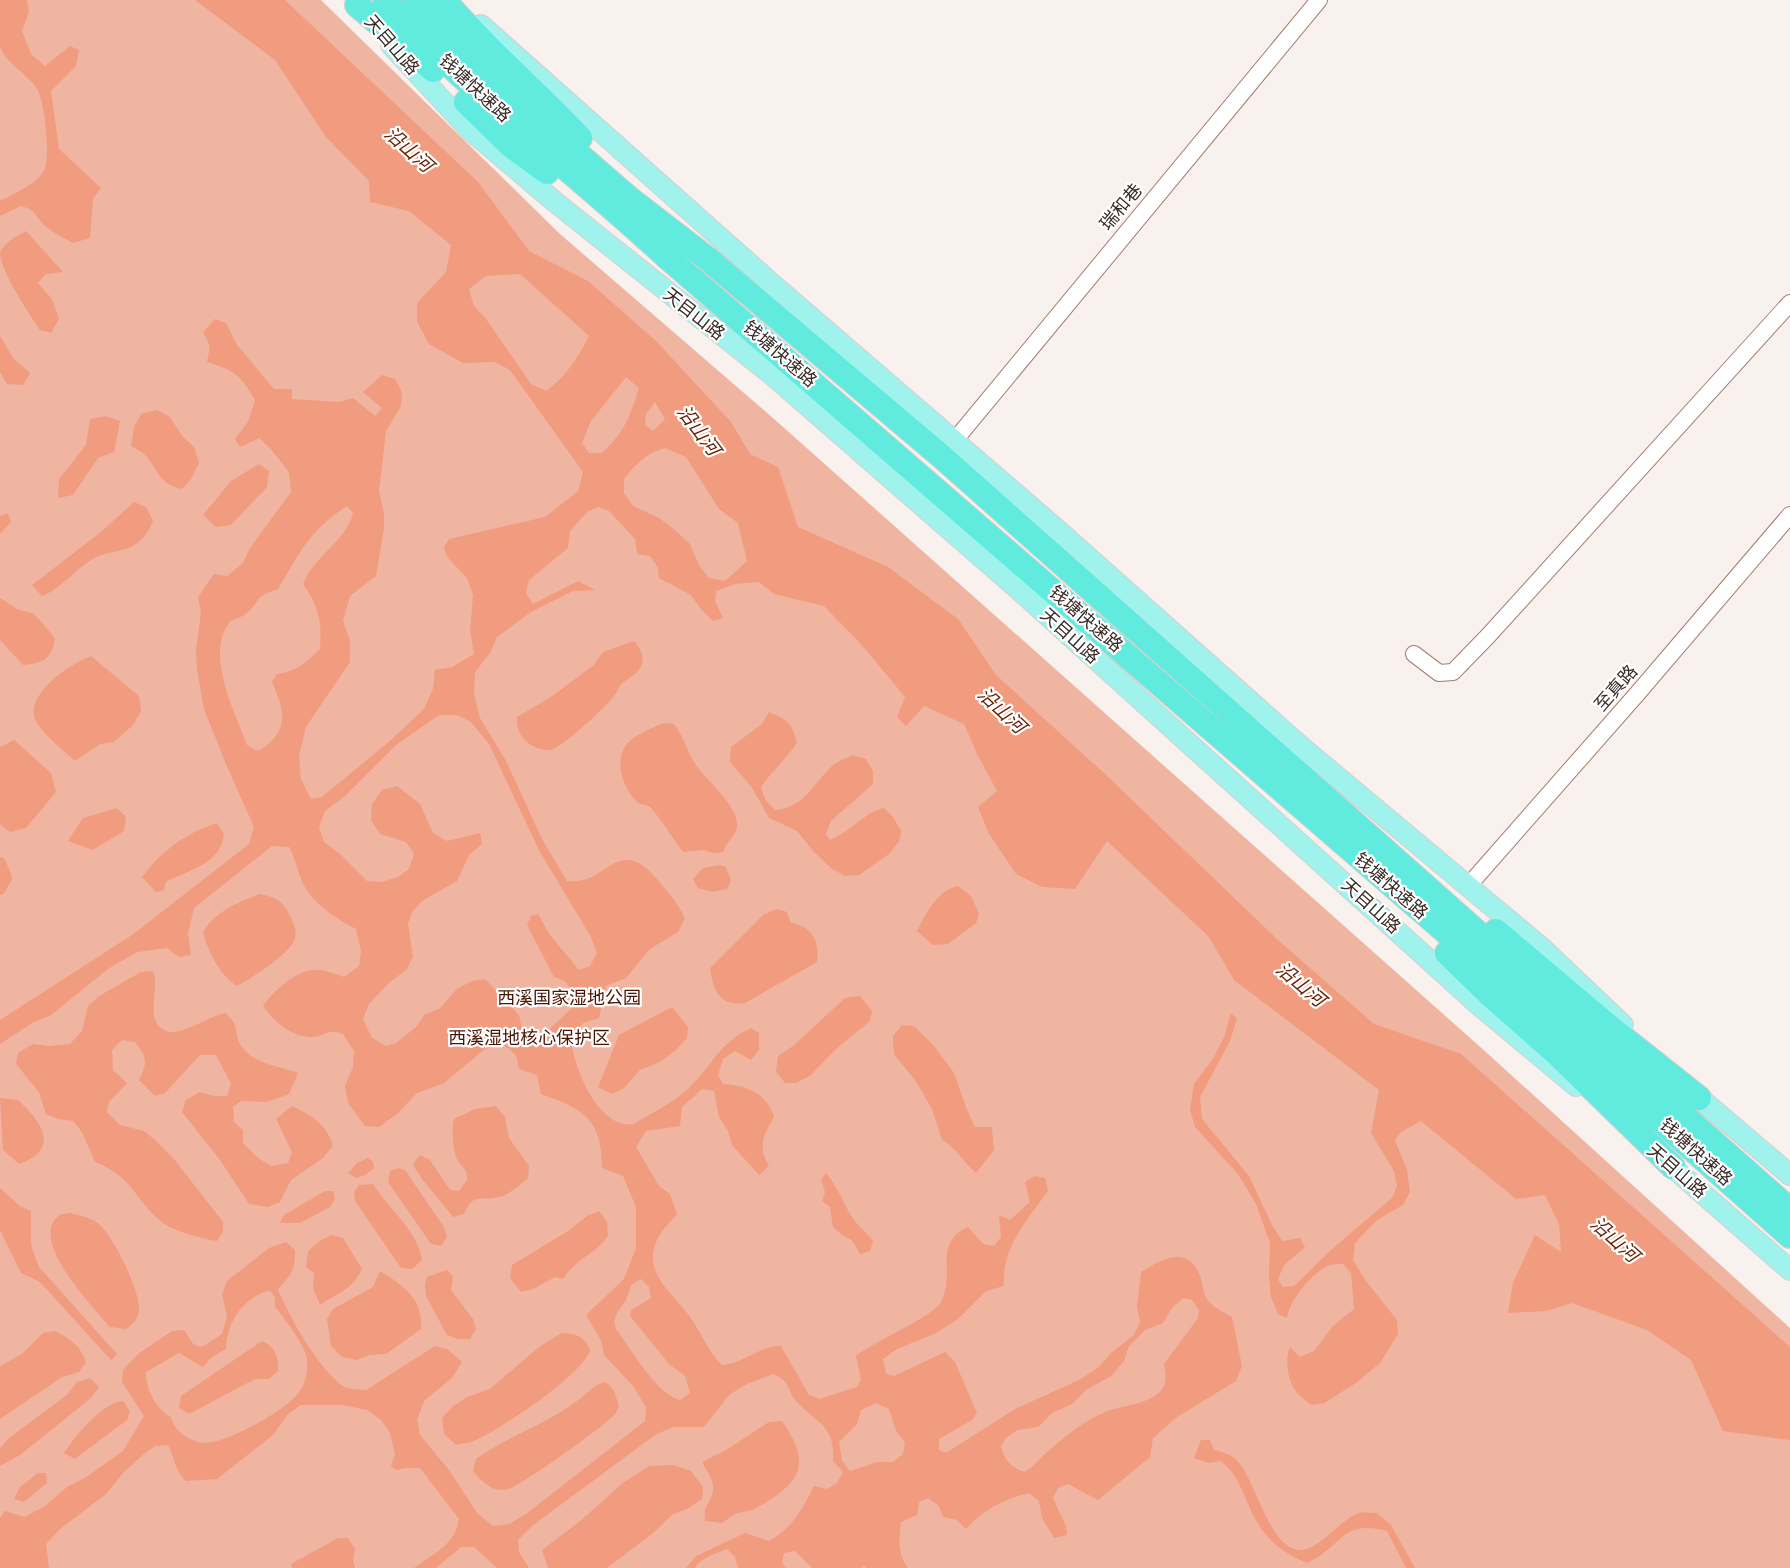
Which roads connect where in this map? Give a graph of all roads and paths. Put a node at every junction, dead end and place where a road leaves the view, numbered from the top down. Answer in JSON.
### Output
{"nodes":[{"id":1,"x":385,"y":0,"type":"edge"},
{"id":2,"x":415,"y":0,"type":"edge"},
{"id":3,"x":444,"y":0,"type":"edge"},
{"id":4,"x":454,"y":0,"type":"edge"},
{"id":5,"x":1319,"y":0,"type":"edge"},
{"id":6,"x":355,"y":2,"type":"edge"},
{"id":7,"x":668,"y":258,"type":"junction"},
{"id":8,"x":708,"y":259,"type":"junction"},
{"id":9,"x":1790,"y":303,"type":"edge"},
{"id":10,"x":955,"y":440,"type":"junction"},
{"id":11,"x":1790,"y":515,"type":"edge"},
{"id":12,"x":1414,"y":654,"type":"dead end"},
{"id":13,"x":1332,"y":804,"type":"junction"},
{"id":14,"x":1319,"y":824,"type":"junction"},
{"id":15,"x":1469,"y":886,"type":"junction"},
{"id":16,"x":1699,"y":1098,"type":"junction"},
{"id":17,"x":1673,"y":1167,"type":"junction"},
{"id":18,"x":1790,"y":1175,"type":"edge"},
{"id":19,"x":1790,"y":1210,"type":"edge"},
{"id":20,"x":1790,"y":1236,"type":"edge"},
{"id":21,"x":1790,"y":1270,"type":"edge"}],
"edges":[{"from":1,"to":7,"type":"highway","name":"钱塘快速路"},
{"from":2,"to":8,"type":"highway","name":"钱塘快速路"},
{"from":3,"to":8,"type":"highway"},
{"from":4,"to":10,"type":"main road"},
{"from":5,"to":10,"type":"street","name":"瑞和巷"},
{"from":6,"to":7,"type":"highway"},
{"from":6,"to":17,"type":"main road","name":"天目山路"},
{"from":7,"to":14,"type":"highway","name":"钱塘快速路"},
{"from":8,"to":13,"type":"highway","name":"钱塘快速路"},
{"from":9,"to":12,"type":"street"},
{"from":10,"to":15,"type":"main road"},
{"from":11,"to":15,"type":"street","name":"至真路"},
{"from":13,"to":16,"type":"highway"},
{"from":13,"to":19,"type":"highway","name":"钱塘快速路"},
{"from":14,"to":17,"type":"highway"},
{"from":14,"to":20,"type":"highway","name":"钱塘快速路"},
{"from":15,"to":16,"type":"main road"},
{"from":16,"to":18,"type":"main road"},
{"from":17,"to":21,"type":"main road","name":"天目山路"}]}
